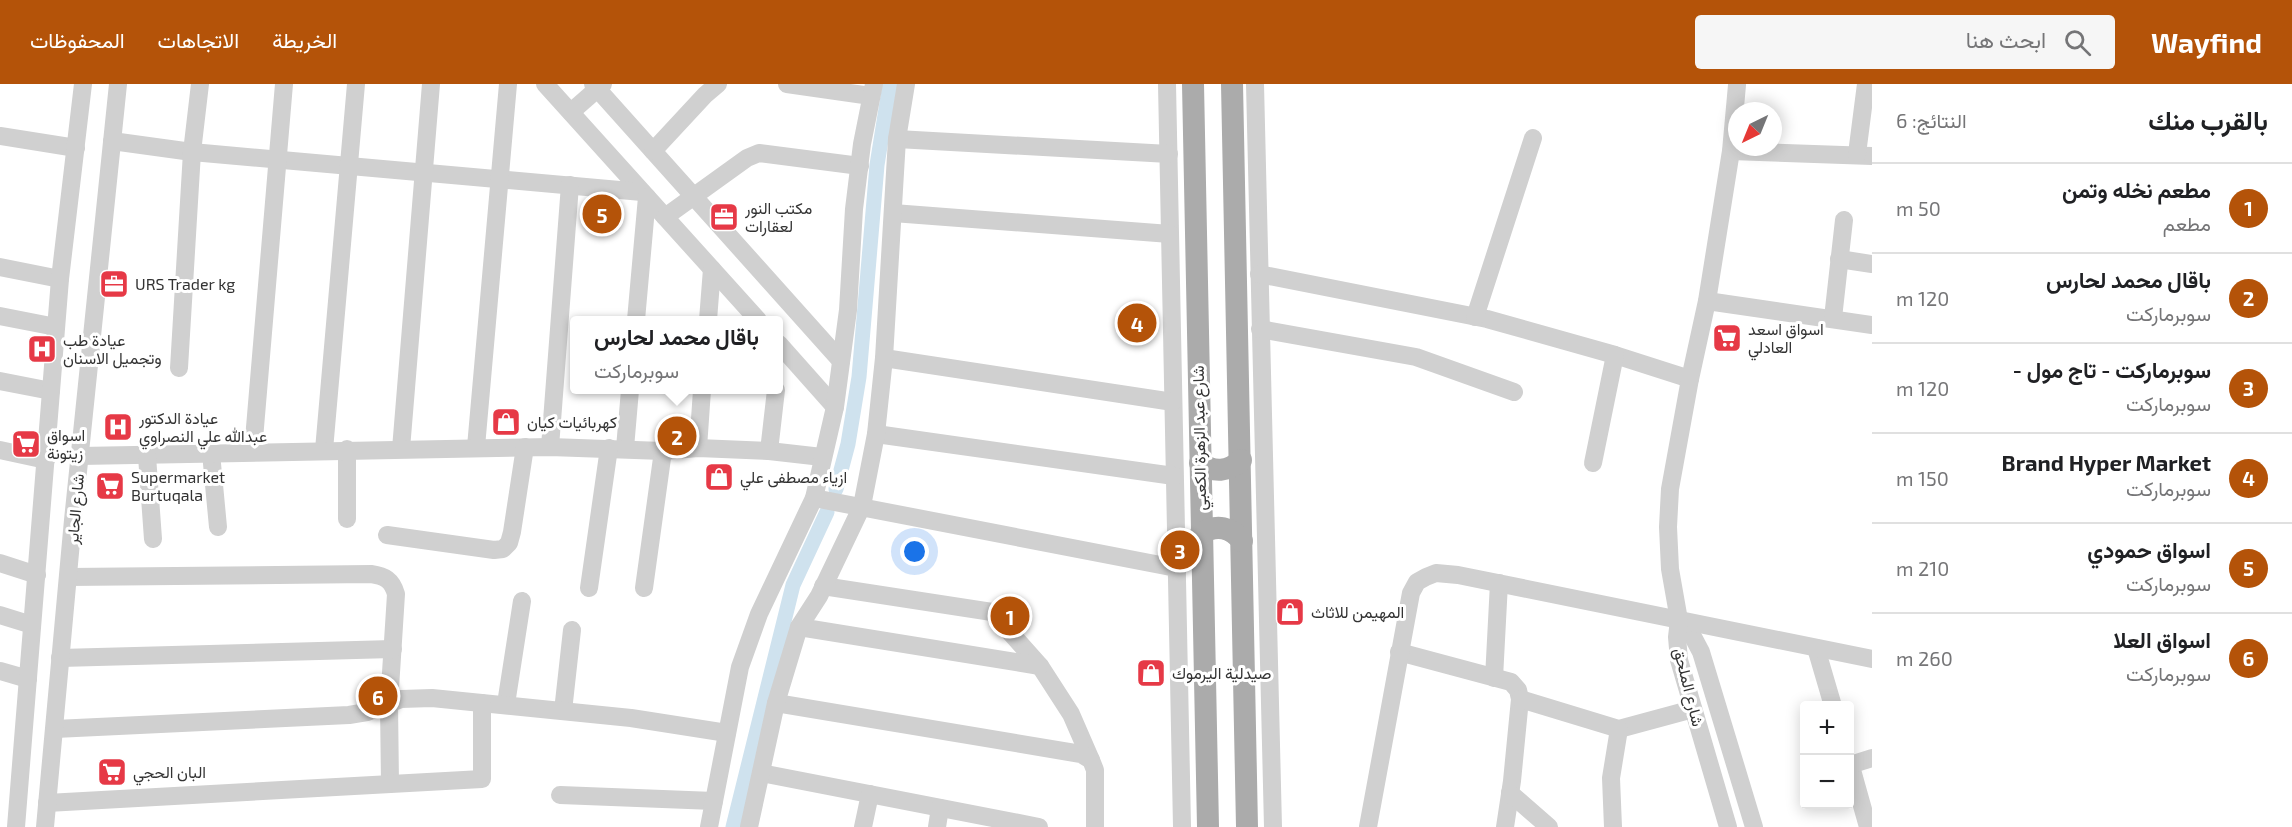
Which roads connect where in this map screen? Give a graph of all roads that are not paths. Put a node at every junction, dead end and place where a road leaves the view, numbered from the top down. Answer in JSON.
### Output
{"nodes":[{"id":1,"x":83,"y":84,"type":"edge"},
{"id":2,"x":118,"y":84,"type":"edge"},
{"id":3,"x":200,"y":84,"type":"edge"},
{"id":4,"x":284,"y":84,"type":"edge"},
{"id":5,"x":356,"y":84,"type":"edge"},
{"id":6,"x":431,"y":84,"type":"edge"},
{"id":7,"x":508,"y":84,"type":"edge"},
{"id":8,"x":545,"y":84,"type":"edge"},
{"id":9,"x":718,"y":84,"type":"edge"},
{"id":10,"x":787,"y":84,"type":"edge"},
{"id":11,"x":906,"y":84,"type":"edge"},
{"id":12,"x":1167,"y":84,"type":"edge"},
{"id":13,"x":1193,"y":84,"type":"edge"},
{"id":14,"x":1232,"y":84,"type":"edge"},
{"id":15,"x":1256,"y":84,"type":"edge"},
{"id":16,"x":1866,"y":84,"type":"edge"},
{"id":17,"x":1737,"y":85,"type":"edge"},
{"id":18,"x":598,"y":86,"type":"edge"},
{"id":19,"x":873,"y":90,"type":"edge"},
{"id":20,"x":1735,"y":102,"type":"edge"},
{"id":21,"x":571,"y":112,"type":"junction"},
{"id":22,"x":0,"y":136,"type":"edge"},
{"id":23,"x":1533,"y":138,"type":"dead end"},
{"id":24,"x":897,"y":139,"type":"junction"},
{"id":25,"x":111,"y":141,"type":"junction"},
{"id":26,"x":76,"y":148,"type":"junction"},
{"id":27,"x":654,"y":151,"type":"junction"},
{"id":28,"x":192,"y":152,"type":"junction"},
{"id":29,"x":1782,"y":153,"type":"edge"},
{"id":30,"x":1169,"y":154,"type":"junction"},
{"id":31,"x":1865,"y":155,"type":"edge"},
{"id":32,"x":1730,"y":156,"type":"edge"},
{"id":33,"x":277,"y":159,"type":"junction"},
{"id":34,"x":349,"y":166,"type":"junction"},
{"id":35,"x":860,"y":166,"type":"junction"},
{"id":36,"x":424,"y":173,"type":"junction"},
{"id":37,"x":498,"y":179,"type":"junction"},
{"id":38,"x":570,"y":185,"type":"junction"},
{"id":39,"x":644,"y":194,"type":"junction"},
{"id":40,"x":693,"y":195,"type":"junction"},
{"id":41,"x":893,"y":213,"type":"junction"},
{"id":42,"x":665,"y":217,"type":"junction"},
{"id":43,"x":1844,"y":220,"type":"dead end"},
{"id":44,"x":1170,"y":234,"type":"junction"},
{"id":45,"x":1839,"y":259,"type":"junction"},
{"id":46,"x":1872,"y":264,"type":"edge"},
{"id":47,"x":0,"y":267,"type":"edge"},
{"id":48,"x":712,"y":269,"type":"junction"},
{"id":49,"x":1259,"y":274,"type":"junction"},
{"id":50,"x":60,"y":279,"type":"junction"},
{"id":51,"x":1707,"y":301,"type":"junction"},
{"id":52,"x":0,"y":316,"type":"edge"},
{"id":53,"x":636,"y":316,"type":"edge"},
{"id":54,"x":708,"y":316,"type":"edge"},
{"id":55,"x":754,"y":316,"type":"edge"},
{"id":56,"x":1475,"y":317,"type":"junction"},
{"id":57,"x":1833,"y":318,"type":"junction"},
{"id":58,"x":1872,"y":325,"type":"edge"},
{"id":59,"x":56,"y":327,"type":"junction"},
{"id":60,"x":1260,"y":330,"type":"junction"},
{"id":61,"x":783,"y":348,"type":"edge"},
{"id":62,"x":1615,"y":355,"type":"junction"},
{"id":63,"x":884,"y":358,"type":"junction"},
{"id":64,"x":841,"y":361,"type":"junction"},
{"id":65,"x":179,"y":368,"type":"dead end"},
{"id":66,"x":1690,"y":379,"type":"junction"},
{"id":67,"x":0,"y":381,"type":"edge"},
{"id":68,"x":51,"y":391,"type":"junction"},
{"id":69,"x":1514,"y":392,"type":"dead end"},
{"id":70,"x":629,"y":394,"type":"edge"},
{"id":71,"x":702,"y":394,"type":"edge"},
{"id":72,"x":776,"y":394,"type":"edge"},
{"id":73,"x":1173,"y":402,"type":"junction"},
{"id":74,"x":835,"y":407,"type":"junction"},
{"id":75,"x":876,"y":434,"type":"junction"},
{"id":76,"x":476,"y":447,"type":"junction"},
{"id":77,"x":525,"y":447,"type":"junction"},
{"id":78,"x":550,"y":447,"type":"junction"},
{"id":79,"x":617,"y":448,"type":"junction"},
{"id":80,"x":698,"y":448,"type":"junction"},
{"id":81,"x":347,"y":449,"type":"junction"},
{"id":82,"x":401,"y":449,"type":"junction"},
{"id":83,"x":0,"y":450,"type":"edge"},
{"id":84,"x":324,"y":450,"type":"junction"},
{"id":85,"x":253,"y":451,"type":"junction"},
{"id":86,"x":663,"y":451,"type":"junction"},
{"id":87,"x":769,"y":451,"type":"junction"},
{"id":88,"x":211,"y":453,"type":"junction"},
{"id":89,"x":80,"y":456,"type":"junction"},
{"id":90,"x":147,"y":456,"type":"junction"},
{"id":91,"x":822,"y":457,"type":"junction"},
{"id":92,"x":46,"y":460,"type":"junction"},
{"id":93,"x":1241,"y":460,"type":"junction"},
{"id":94,"x":1200,"y":463,"type":"junction"},
{"id":95,"x":1593,"y":463,"type":"dead end"},
{"id":96,"x":1174,"y":476,"type":"junction"},
{"id":97,"x":814,"y":498,"type":"junction"},
{"id":98,"x":862,"y":506,"type":"junction"},
{"id":99,"x":41,"y":517,"type":"junction"},
{"id":100,"x":347,"y":519,"type":"dead end"},
{"id":101,"x":73,"y":520,"type":"junction"},
{"id":102,"x":218,"y":527,"type":"dead end"},
{"id":103,"x":1201,"y":533,"type":"junction"},
{"id":104,"x":387,"y":535,"type":"dead end"},
{"id":105,"x":153,"y":539,"type":"dead end"},
{"id":106,"x":1242,"y":541,"type":"junction"},
{"id":107,"x":0,"y":563,"type":"edge"},
{"id":108,"x":1176,"y":568,"type":"junction"},
{"id":109,"x":37,"y":575,"type":"junction"},
{"id":110,"x":68,"y":577,"type":"junction"},
{"id":111,"x":1500,"y":583,"type":"junction"},
{"id":112,"x":823,"y":586,"type":"junction"},
{"id":113,"x":589,"y":588,"type":"dead end"},
{"id":114,"x":644,"y":588,"type":"dead end"},
{"id":115,"x":522,"y":601,"type":"dead end"},
{"id":116,"x":0,"y":615,"type":"edge"},
{"id":117,"x":1680,"y":620,"type":"junction"},
{"id":118,"x":33,"y":625,"type":"junction"},
{"id":119,"x":799,"y":627,"type":"junction"},
{"id":120,"x":572,"y":630,"type":"dead end"},
{"id":121,"x":1816,"y":648,"type":"junction"},
{"id":122,"x":393,"y":649,"type":"junction"},
{"id":123,"x":1399,"y":652,"type":"junction"},
{"id":124,"x":60,"y":658,"type":"junction"},
{"id":125,"x":1872,"y":659,"type":"edge"},
{"id":126,"x":1040,"y":666,"type":"junction"},
{"id":127,"x":0,"y":671,"type":"edge"},
{"id":128,"x":1494,"y":678,"type":"junction"},
{"id":129,"x":28,"y":679,"type":"junction"},
{"id":130,"x":1520,"y":699,"type":"junction"},
{"id":131,"x":1832,"y":701,"type":"edge"},
{"id":132,"x":482,"y":703,"type":"junction"},
{"id":133,"x":777,"y":703,"type":"junction"},
{"id":134,"x":390,"y":704,"type":"junction"},
{"id":135,"x":507,"y":704,"type":"junction"},
{"id":136,"x":1693,"y":709,"type":"junction"},
{"id":137,"x":563,"y":711,"type":"junction"},
{"id":138,"x":55,"y":729,"type":"junction"},
{"id":139,"x":1619,"y":729,"type":"junction"},
{"id":140,"x":727,"y":733,"type":"junction"},
{"id":141,"x":1872,"y":758,"type":"edge"},
{"id":142,"x":1090,"y":760,"type":"junction"},
{"id":143,"x":1854,"y":763,"type":"edge"},
{"id":144,"x":761,"y":773,"type":"junction"},
{"id":145,"x":1854,"y":778,"type":"edge"},
{"id":146,"x":390,"y":784,"type":"junction"},
{"id":147,"x":1510,"y":793,"type":"junction"},
{"id":148,"x":870,"y":794,"type":"junction"},
{"id":149,"x":560,"y":795,"type":"dead end"},
{"id":150,"x":714,"y":801,"type":"junction"},
{"id":151,"x":47,"y":803,"type":"junction"},
{"id":152,"x":940,"y":808,"type":"junction"},
{"id":153,"x":11,"y":825,"type":"edge"},
{"id":154,"x":1016,"y":825,"type":"edge"},
{"id":155,"x":45,"y":827,"type":"edge"},
{"id":156,"x":710,"y":827,"type":"edge"},
{"id":157,"x":749,"y":827,"type":"edge"},
{"id":158,"x":863,"y":827,"type":"edge"},
{"id":159,"x":938,"y":827,"type":"edge"},
{"id":160,"x":1039,"y":827,"type":"edge"},
{"id":161,"x":1095,"y":827,"type":"edge"},
{"id":162,"x":1182,"y":827,"type":"edge"},
{"id":163,"x":1208,"y":827,"type":"edge"},
{"id":164,"x":1247,"y":827,"type":"edge"},
{"id":165,"x":1273,"y":827,"type":"edge"},
{"id":166,"x":1368,"y":827,"type":"edge"},
{"id":167,"x":1505,"y":827,"type":"edge"},
{"id":168,"x":1549,"y":827,"type":"edge"},
{"id":169,"x":1613,"y":827,"type":"edge"},
{"id":170,"x":1728,"y":827,"type":"edge"},
{"id":171,"x":1754,"y":827,"type":"edge"},
{"id":172,"x":1868,"y":827,"type":"edge"}],
"edges":[{"from":1,"to":26,"type":"street","name":"شارع الجاير"},
{"from":2,"to":25,"type":"street","name":"شارع الجاير"},
{"from":3,"to":28,"type":"street"},
{"from":4,"to":33,"type":"street"},
{"from":5,"to":34,"type":"street"},
{"from":6,"to":36,"type":"street"},
{"from":7,"to":37,"type":"street"},
{"from":8,"to":21,"type":"street"},
{"from":9,"to":27,"type":"street"},
{"from":10,"to":19,"type":"street"},
{"from":11,"to":24,"type":"street"},
{"from":12,"to":30,"type":"street"},
{"from":13,"to":94,"type":"main road","name":"شارع عبد الزهرة الكعبي"},
{"from":14,"to":93,"type":"main road"},
{"from":15,"to":49,"type":"street"},
{"from":16,"to":31,"type":"street"},
{"from":17,"to":20,"type":"street"},
{"from":18,"to":21,"type":"street"},
{"from":18,"to":27,"type":"street"},
{"from":19,"to":35,"type":"street"},
{"from":21,"to":39,"type":"street"},
{"from":22,"to":26,"type":"street"},
{"from":23,"to":56,"type":"street"},
{"from":24,"to":30,"type":"street"},
{"from":24,"to":41,"type":"street"},
{"from":25,"to":28,"type":"street"},
{"from":25,"to":89,"type":"street","name":"شارع الجاير"},
{"from":26,"to":50,"type":"street","name":"شارع الجاير"},
{"from":27,"to":40,"type":"street"},
{"from":28,"to":33,"type":"street"},
{"from":28,"to":65,"type":"street"},
{"from":29,"to":31,"type":"street"},
{"from":30,"to":44,"type":"street"},
{"from":32,"to":51,"type":"street"},
{"from":33,"to":34,"type":"street"},
{"from":33,"to":85,"type":"street"},
{"from":34,"to":36,"type":"street"},
{"from":34,"to":84,"type":"street"},
{"from":35,"to":40,"type":"street"},
{"from":35,"to":64,"type":"street"},
{"from":36,"to":37,"type":"street"},
{"from":36,"to":82,"type":"street"},
{"from":37,"to":38,"type":"street"},
{"from":37,"to":76,"type":"street"},
{"from":38,"to":39,"type":"street"},
{"from":38,"to":78,"type":"street"},
{"from":39,"to":42,"type":"street"},
{"from":39,"to":53,"type":"street"},
{"from":40,"to":42,"type":"street"},
{"from":40,"to":64,"type":"street"},
{"from":41,"to":44,"type":"street"},
{"from":41,"to":63,"type":"street"},
{"from":42,"to":48,"type":"street"},
{"from":43,"to":45,"type":"street"},
{"from":44,"to":73,"type":"street"},
{"from":45,"to":46,"type":"street"},
{"from":45,"to":57,"type":"street"},
{"from":47,"to":50,"type":"street"},
{"from":48,"to":54,"type":"street"},
{"from":48,"to":55,"type":"street"},
{"from":49,"to":56,"type":"street"},
{"from":49,"to":60,"type":"street"},
{"from":50,"to":59,"type":"street","name":"شارع الجاير"},
{"from":51,"to":57,"type":"street"},
{"from":51,"to":66,"type":"street"},
{"from":52,"to":59,"type":"street"},
{"from":56,"to":62,"type":"street"},
{"from":57,"to":58,"type":"street"},
{"from":59,"to":68,"type":"street","name":"شارع الجاير"},
{"from":60,"to":69,"type":"street"},
{"from":60,"to":165,"type":"street"},
{"from":61,"to":74,"type":"street"},
{"from":62,"to":66,"type":"street"},
{"from":62,"to":95,"type":"street"},
{"from":63,"to":73,"type":"street"},
{"from":63,"to":75,"type":"street"},
{"from":64,"to":74,"type":"street"},
{"from":66,"to":117,"type":"street"},
{"from":67,"to":68,"type":"street"},
{"from":68,"to":92,"type":"street","name":"شارع الجاير"},
{"from":70,"to":79,"type":"street"},
{"from":71,"to":80,"type":"street"},
{"from":72,"to":87,"type":"street"},
{"from":73,"to":96,"type":"street"},
{"from":74,"to":91,"type":"street"},
{"from":75,"to":96,"type":"street"},
{"from":75,"to":98,"type":"street"},
{"from":76,"to":77,"type":"street"},
{"from":76,"to":82,"type":"street"},
{"from":77,"to":78,"type":"street"},
{"from":77,"to":104,"type":"street"},
{"from":78,"to":79,"type":"street"},
{"from":79,"to":86,"type":"street"},
{"from":79,"to":113,"type":"street"},
{"from":80,"to":86,"type":"street"},
{"from":80,"to":87,"type":"street"},
{"from":81,"to":82,"type":"street"},
{"from":81,"to":84,"type":"street"},
{"from":81,"to":100,"type":"street"},
{"from":83,"to":92,"type":"street"},
{"from":84,"to":85,"type":"street"},
{"from":85,"to":88,"type":"street"},
{"from":86,"to":114,"type":"street"},
{"from":87,"to":91,"type":"street"},
{"from":88,"to":90,"type":"street"},
{"from":88,"to":102,"type":"street"},
{"from":89,"to":90,"type":"street"},
{"from":89,"to":101,"type":"street","name":"شارع الجاير"},
{"from":90,"to":105,"type":"street"},
{"from":91,"to":97,"type":"street"},
{"from":92,"to":99,"type":"street","name":"شارع الجاير"},
{"from":93,"to":94,"type":"main road"},
{"from":93,"to":106,"type":"main road"},
{"from":94,"to":103,"type":"main road","name":"شارع عبد الزهرة الكعبي"},
{"from":96,"to":108,"type":"street"},
{"from":97,"to":98,"type":"street"},
{"from":97,"to":140,"type":"street"},
{"from":98,"to":108,"type":"street"},
{"from":98,"to":112,"type":"street"},
{"from":99,"to":101,"type":"street"},
{"from":99,"to":109,"type":"street","name":"شارع الجاير"},
{"from":101,"to":110,"type":"street","name":"شارع الجاير"},
{"from":103,"to":106,"type":"main road"},
{"from":103,"to":163,"type":"main road","name":"شارع عبد الزهرة الكعبي"},
{"from":106,"to":164,"type":"main road"},
{"from":107,"to":109,"type":"street"},
{"from":108,"to":162,"type":"street"},
{"from":109,"to":118,"type":"street","name":"شارع الجاير"},
{"from":110,"to":122,"type":"street"},
{"from":110,"to":124,"type":"street","name":"شارع الجاير"},
{"from":111,"to":117,"type":"street"},
{"from":111,"to":123,"type":"street"},
{"from":111,"to":128,"type":"street"},
{"from":112,"to":119,"type":"street"},
{"from":112,"to":126,"type":"street"},
{"from":115,"to":135,"type":"street"},
{"from":116,"to":118,"type":"street"},
{"from":117,"to":121,"type":"street"},
{"from":117,"to":136,"type":"street","name":"شارع الملحق"},
{"from":117,"to":171,"type":"street","name":"شارع الملحق"},
{"from":118,"to":129,"type":"street","name":"شارع الجاير"},
{"from":119,"to":126,"type":"street"},
{"from":119,"to":133,"type":"street"},
{"from":120,"to":137,"type":"street"},
{"from":121,"to":125,"type":"street"},
{"from":121,"to":131,"type":"street"},
{"from":122,"to":124,"type":"street"},
{"from":122,"to":134,"type":"street"},
{"from":123,"to":128,"type":"street"},
{"from":123,"to":166,"type":"street"},
{"from":124,"to":138,"type":"street","name":"شارع الجاير"},
{"from":126,"to":142,"type":"street"},
{"from":127,"to":129,"type":"street"},
{"from":128,"to":130,"type":"street"},
{"from":129,"to":153,"type":"street","name":"شارع الجاير"},
{"from":130,"to":139,"type":"street"},
{"from":130,"to":147,"type":"street"},
{"from":132,"to":134,"type":"street"},
{"from":132,"to":135,"type":"street"},
{"from":132,"to":146,"type":"street"},
{"from":133,"to":142,"type":"street"},
{"from":133,"to":144,"type":"street"},
{"from":134,"to":138,"type":"street"},
{"from":134,"to":146,"type":"street"},
{"from":135,"to":137,"type":"street"},
{"from":136,"to":139,"type":"street"},
{"from":136,"to":170,"type":"street","name":"شارع الملحق"},
{"from":137,"to":140,"type":"street"},
{"from":138,"to":151,"type":"street","name":"شارع الجاير"},
{"from":139,"to":169,"type":"street"},
{"from":140,"to":150,"type":"street"},
{"from":141,"to":143,"type":"street"},
{"from":142,"to":161,"type":"street"},
{"from":144,"to":148,"type":"street"},
{"from":144,"to":157,"type":"street"},
{"from":145,"to":172,"type":"street"},
{"from":146,"to":151,"type":"street"},
{"from":147,"to":167,"type":"street"},
{"from":147,"to":168,"type":"street"},
{"from":148,"to":152,"type":"street"},
{"from":148,"to":158,"type":"street"},
{"from":149,"to":150,"type":"street"},
{"from":150,"to":156,"type":"street"},
{"from":151,"to":155,"type":"street","name":"شارع الجاير"},
{"from":152,"to":154,"type":"street"},
{"from":152,"to":159,"type":"street"},
{"from":154,"to":160,"type":"street"}]}
